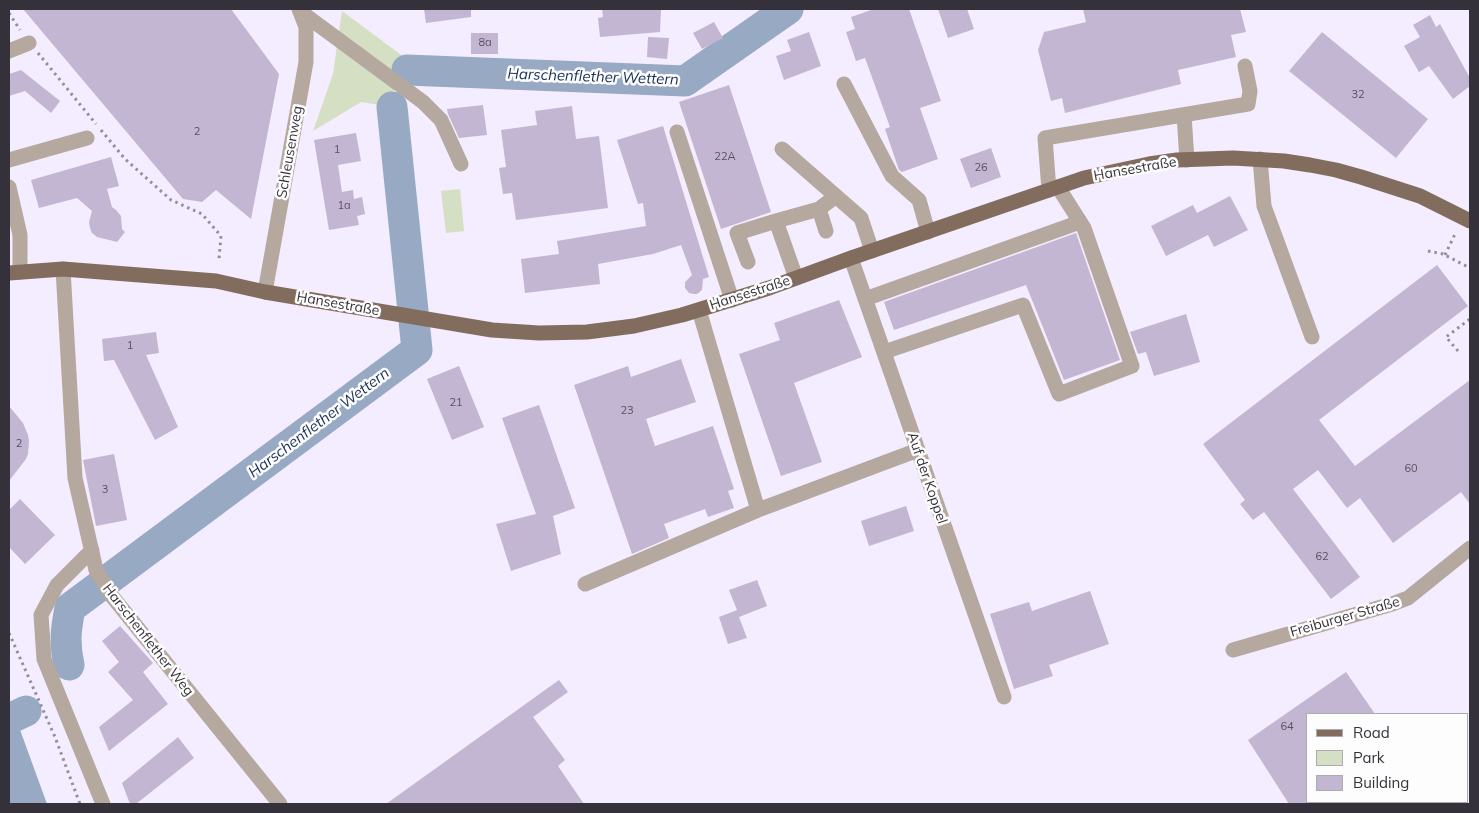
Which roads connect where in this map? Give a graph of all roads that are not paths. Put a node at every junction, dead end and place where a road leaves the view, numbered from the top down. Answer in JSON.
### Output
{"nodes":[{"id":1,"x":305,"y":10,"type":"edge"},
{"id":2,"x":29,"y":43,"type":"road end"},
{"id":3,"x":9,"y":51,"type":"edge"},
{"id":4,"x":1246,"y":66,"type":"dead end"},
{"id":5,"x":844,"y":84,"type":"dead end"},
{"id":6,"x":1184,"y":114,"type":"junction"},
{"id":7,"x":677,"y":132,"type":"dead end"},
{"id":8,"x":87,"y":138,"type":"dead end"},
{"id":9,"x":782,"y":149,"type":"dead end"},
{"id":10,"x":1260,"y":159,"type":"junction"},
{"id":11,"x":9,"y":160,"type":"edge"},
{"id":12,"x":1187,"y":160,"type":"junction"},
{"id":13,"x":460,"y":164,"type":"dead end"},
{"id":14,"x":9,"y":187,"type":"edge"},
{"id":15,"x":1053,"y":189,"type":"junction"},
{"id":16,"x":836,"y":196,"type":"junction"},
{"id":17,"x":819,"y":209,"type":"junction"},
{"id":18,"x":776,"y":221,"type":"junction"},
{"id":19,"x":1080,"y":222,"type":"junction"},
{"id":20,"x":1470,"y":222,"type":"edge"},
{"id":21,"x":826,"y":231,"type":"dead end"},
{"id":22,"x":928,"y":232,"type":"junction"},
{"id":23,"x":872,"y":251,"type":"junction"},
{"id":24,"x":851,"y":258,"type":"junction"},
{"id":25,"x":748,"y":262,"type":"dead end"},
{"id":26,"x":63,"y":269,"type":"junction"},
{"id":27,"x":14,"y":272,"type":"edge"},
{"id":28,"x":796,"y":278,"type":"junction"},
{"id":29,"x":265,"y":292,"type":"junction"},
{"id":30,"x":865,"y":299,"type":"junction"},
{"id":31,"x":732,"y":300,"type":"junction"},
{"id":32,"x":699,"y":310,"type":"junction"},
{"id":33,"x":1312,"y":337,"type":"dead end"},
{"id":34,"x":884,"y":352,"type":"junction"},
{"id":35,"x":918,"y":450,"type":"junction"},
{"id":36,"x":758,"y":510,"type":"junction"},
{"id":37,"x":1470,"y":548,"type":"edge"},
{"id":38,"x":92,"y":550,"type":"junction"},
{"id":39,"x":585,"y":584,"type":"dead end"},
{"id":40,"x":1233,"y":650,"type":"dead end"},
{"id":41,"x":1004,"y":697,"type":"dead end"},
{"id":42,"x":102,"y":804,"type":"edge"},
{"id":43,"x":280,"y":804,"type":"edge"}],
"edges":[{"from":1,"to":13,"type":"street"},
{"from":1,"to":29,"type":"street","name":"Schleusenweg"},
{"from":2,"to":3,"type":"street"},
{"from":4,"to":6,"type":"street"},
{"from":5,"to":22,"type":"street"},
{"from":6,"to":12,"type":"street"},
{"from":6,"to":15,"type":"street"},
{"from":7,"to":31,"type":"street"},
{"from":8,"to":11,"type":"street"},
{"from":9,"to":16,"type":"street"},
{"from":10,"to":12,"type":"main road","name":"Hansestraße"},
{"from":10,"to":20,"type":"main road","name":"Hansestraße"},
{"from":10,"to":33,"type":"street"},
{"from":12,"to":15,"type":"main road","name":"Hansestraße"},
{"from":14,"to":27,"type":"street"},
{"from":15,"to":19,"type":"street"},
{"from":15,"to":22,"type":"main road","name":"Hansestraße"},
{"from":16,"to":17,"type":"street"},
{"from":16,"to":23,"type":"street"},
{"from":17,"to":18,"type":"street"},
{"from":17,"to":21,"type":"street"},
{"from":18,"to":25,"type":"street"},
{"from":18,"to":28,"type":"street"},
{"from":19,"to":30,"type":"street"},
{"from":19,"to":34,"type":"street"},
{"from":22,"to":23,"type":"main road","name":"Hansestraße"},
{"from":23,"to":24,"type":"main road","name":"Hansestraße"},
{"from":24,"to":28,"type":"main road","name":"Hansestraße"},
{"from":24,"to":30,"type":"street","name":"Auf der Koppel"},
{"from":26,"to":27,"type":"main road","name":"Hansestraße"},
{"from":26,"to":29,"type":"main road","name":"Hansestraße"},
{"from":26,"to":38,"type":"street","name":"Harschenflether Weg"},
{"from":28,"to":31,"type":"main road","name":"Hansestraße"},
{"from":29,"to":32,"type":"main road","name":"Hansestraße"},
{"from":30,"to":34,"type":"street","name":"Auf der Koppel"},
{"from":31,"to":32,"type":"main road","name":"Hansestraße"},
{"from":32,"to":36,"type":"street"},
{"from":34,"to":35,"type":"street","name":"Auf der Koppel"},
{"from":35,"to":36,"type":"street"},
{"from":35,"to":41,"type":"street","name":"Auf der Koppel"},
{"from":36,"to":39,"type":"street"},
{"from":37,"to":40,"type":"street","name":"Freiburger Straße"},
{"from":38,"to":42,"type":"street"},
{"from":38,"to":43,"type":"street","name":"Harschenflether Weg"}]}
